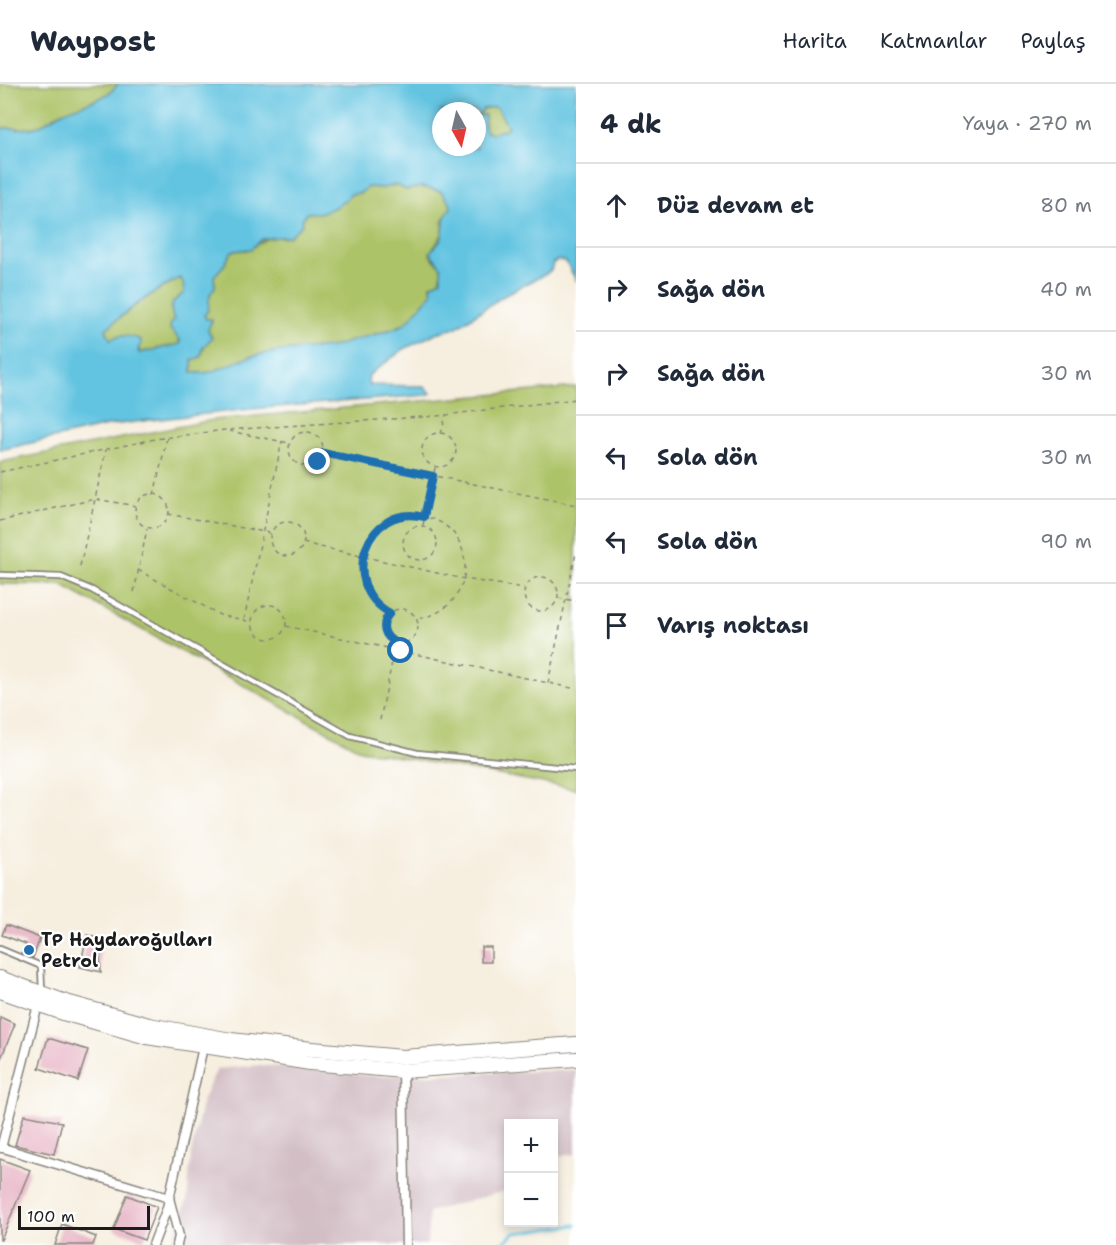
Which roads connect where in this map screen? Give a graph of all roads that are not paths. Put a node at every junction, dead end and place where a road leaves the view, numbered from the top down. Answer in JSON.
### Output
{"nodes":[{"id":1,"x":0,"y":575,"type":"edge"},
{"id":2,"x":576,"y":770,"type":"edge"},
{"id":3,"x":0,"y":949,"type":"edge"},
{"id":4,"x":0,"y":978,"type":"edge"},
{"id":5,"x":0,"y":991,"type":"edge"},
{"id":6,"x":40,"y":999,"type":"junction"},
{"id":7,"x":576,"y":1044,"type":"edge"},
{"id":8,"x":203,"y":1047,"type":"junction"},
{"id":9,"x":576,"y":1059,"type":"edge"},
{"id":10,"x":403,"y":1064,"type":"junction"},
{"id":11,"x":0,"y":1148,"type":"edge"},
{"id":12,"x":169,"y":1198,"type":"junction"},
{"id":13,"x":153,"y":1245,"type":"edge"},
{"id":14,"x":177,"y":1245,"type":"edge"},
{"id":15,"x":406,"y":1245,"type":"edge"}],
"edges":[{"from":1,"to":2,"type":"lane"},
{"from":3,"to":6,"type":"lane"},
{"from":4,"to":6,"type":"main road"},
{"from":5,"to":6,"type":"main road"},
{"from":6,"to":8,"type":"main road"},
{"from":6,"to":10,"type":"main road"},
{"from":6,"to":11,"type":"street"},
{"from":7,"to":10,"type":"main road"},
{"from":8,"to":10,"type":"main road"},
{"from":8,"to":12,"type":"street"},
{"from":9,"to":10,"type":"main road"},
{"from":10,"to":15,"type":"street"},
{"from":11,"to":12,"type":"street"},
{"from":12,"to":13,"type":"street"},
{"from":12,"to":14,"type":"street"}]}
